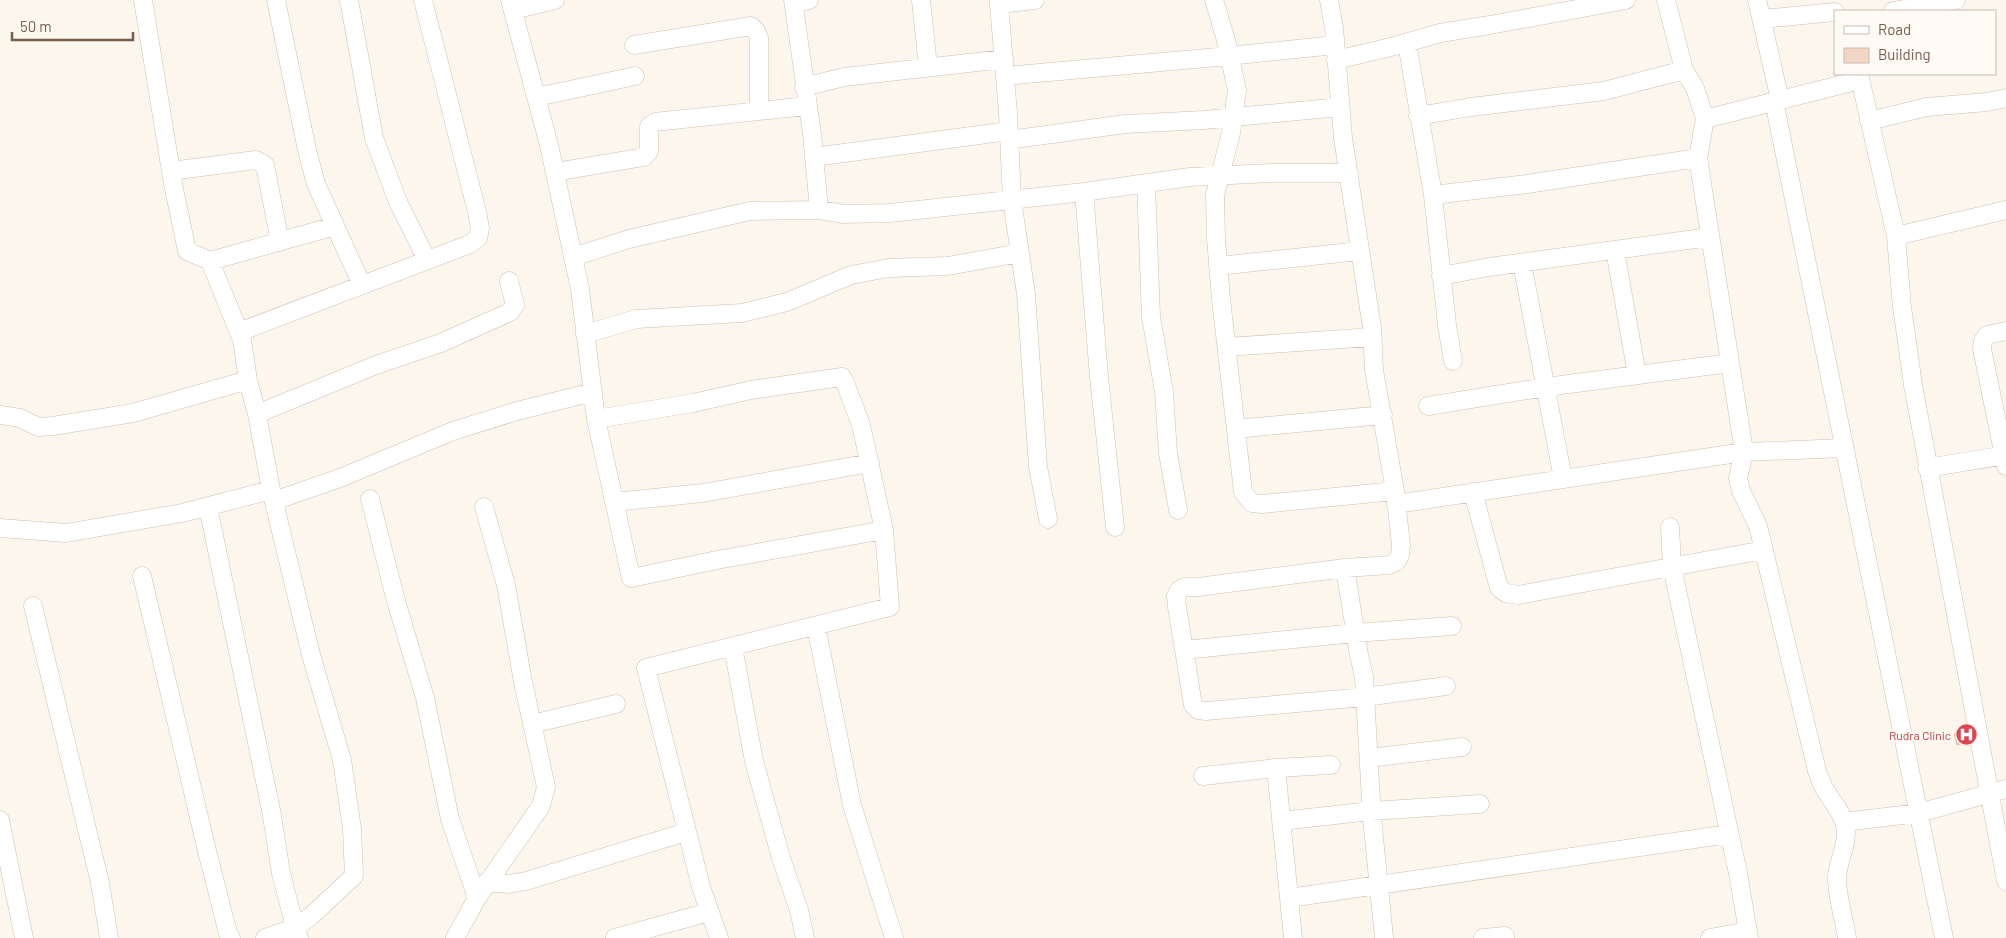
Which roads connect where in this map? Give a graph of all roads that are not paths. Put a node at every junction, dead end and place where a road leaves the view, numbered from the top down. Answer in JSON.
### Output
{"nodes":[{"id":1,"x":144,"y":0,"type":"edge"},
{"id":2,"x":276,"y":0,"type":"edge"},
{"id":3,"x":348,"y":0,"type":"edge"},
{"id":4,"x":423,"y":0,"type":"edge"},
{"id":5,"x":555,"y":0,"type":"edge"},
{"id":6,"x":921,"y":0,"type":"edge"},
{"id":7,"x":1035,"y":0,"type":"edge"},
{"id":8,"x":1214,"y":0,"type":"edge"},
{"id":9,"x":1329,"y":0,"type":"edge"},
{"id":10,"x":1626,"y":0,"type":"edge"},
{"id":11,"x":1666,"y":0,"type":"edge"},
{"id":12,"x":1757,"y":0,"type":"edge"},
{"id":13,"x":1956,"y":0,"type":"edge"},
{"id":14,"x":799,"y":1,"type":"edge"},
{"id":15,"x":999,"y":2,"type":"edge"},
{"id":16,"x":512,"y":5,"type":"edge"},
{"id":17,"x":1899,"y":10,"type":"edge"},
{"id":18,"x":1834,"y":12,"type":"edge"},
{"id":19,"x":1762,"y":20,"type":"junction"},
{"id":20,"x":1407,"y":43,"type":"junction"},
{"id":21,"x":634,"y":45,"type":"dead end"},
{"id":22,"x":1336,"y":53,"type":"junction"},
{"id":23,"x":1230,"y":56,"type":"junction"},
{"id":24,"x":928,"y":67,"type":"junction"},
{"id":25,"x":1004,"y":68,"type":"junction"},
{"id":26,"x":1684,"y":70,"type":"junction"},
{"id":27,"x":634,"y":76,"type":"dead end"},
{"id":28,"x":1860,"y":77,"type":"edge"},
{"id":29,"x":804,"y":87,"type":"junction"},
{"id":30,"x":537,"y":96,"type":"junction"},
{"id":31,"x":2006,"y":98,"type":"edge"},
{"id":32,"x":1777,"y":100,"type":"junction"},
{"id":33,"x":807,"y":106,"type":"junction"},
{"id":34,"x":1340,"y":107,"type":"junction"},
{"id":35,"x":758,"y":111,"type":"junction"},
{"id":36,"x":1233,"y":116,"type":"junction"},
{"id":37,"x":1418,"y":116,"type":"junction"},
{"id":38,"x":1705,"y":119,"type":"junction"},
{"id":39,"x":1869,"y":121,"type":"junction"},
{"id":40,"x":1009,"y":136,"type":"junction"},
{"id":41,"x":814,"y":157,"type":"junction"},
{"id":42,"x":1698,"y":158,"type":"junction"},
{"id":43,"x":171,"y":171,"type":"junction"},
{"id":44,"x":555,"y":172,"type":"junction"},
{"id":45,"x":1349,"y":173,"type":"junction"},
{"id":46,"x":1220,"y":176,"type":"junction"},
{"id":47,"x":1146,"y":184,"type":"junction"},
{"id":48,"x":1084,"y":192,"type":"junction"},
{"id":49,"x":1433,"y":195,"type":"junction"},
{"id":50,"x":1012,"y":200,"type":"junction"},
{"id":51,"x":819,"y":210,"type":"junction"},
{"id":52,"x":2006,"y":210,"type":"edge"},
{"id":53,"x":336,"y":226,"type":"junction"},
{"id":54,"x":1896,"y":236,"type":"junction"},
{"id":55,"x":1710,"y":237,"type":"junction"},
{"id":56,"x":280,"y":242,"type":"junction"},
{"id":57,"x":1614,"y":250,"type":"junction"},
{"id":58,"x":1360,"y":251,"type":"junction"},
{"id":59,"x":1020,"y":253,"type":"junction"},
{"id":60,"x":573,"y":257,"type":"junction"},
{"id":61,"x":427,"y":260,"type":"junction"},
{"id":62,"x":210,"y":261,"type":"junction"},
{"id":63,"x":1522,"y":263,"type":"junction"},
{"id":64,"x":1218,"y":266,"type":"junction"},
{"id":65,"x":1441,"y":276,"type":"junction"},
{"id":66,"x":509,"y":281,"type":"dead end"},
{"id":67,"x":362,"y":285,"type":"junction"},
{"id":68,"x":2006,"y":331,"type":"edge"},
{"id":69,"x":239,"y":332,"type":"junction"},
{"id":70,"x":585,"y":334,"type":"junction"},
{"id":71,"x":1372,"y":337,"type":"junction"},
{"id":72,"x":1227,"y":347,"type":"junction"},
{"id":73,"x":1453,"y":361,"type":"dead end"},
{"id":74,"x":1730,"y":363,"type":"junction"},
{"id":75,"x":1637,"y":375,"type":"junction"},
{"id":76,"x":248,"y":380,"type":"junction"},
{"id":77,"x":1546,"y":387,"type":"junction"},
{"id":78,"x":593,"y":392,"type":"junction"},
{"id":79,"x":1428,"y":406,"type":"dead end"},
{"id":80,"x":257,"y":414,"type":"junction"},
{"id":81,"x":0,"y":415,"type":"edge"},
{"id":82,"x":1382,"y":415,"type":"junction"},
{"id":83,"x":596,"y":419,"type":"junction"},
{"id":84,"x":1236,"y":429,"type":"junction"},
{"id":85,"x":1845,"y":448,"type":"junction"},
{"id":86,"x":1744,"y":452,"type":"junction"},
{"id":87,"x":2005,"y":459,"type":"edge"},
{"id":88,"x":870,"y":463,"type":"junction"},
{"id":89,"x":1927,"y":468,"type":"junction"},
{"id":90,"x":1562,"y":479,"type":"junction"},
{"id":91,"x":1473,"y":492,"type":"junction"},
{"id":92,"x":273,"y":495,"type":"junction"},
{"id":93,"x":1396,"y":498,"type":"junction"},
{"id":94,"x":370,"y":499,"type":"dead end"},
{"id":95,"x":614,"y":502,"type":"junction"},
{"id":96,"x":208,"y":507,"type":"junction"},
{"id":97,"x":484,"y":507,"type":"dead end"},
{"id":98,"x":1178,"y":510,"type":"dead end"},
{"id":99,"x":1048,"y":519,"type":"dead end"},
{"id":100,"x":1115,"y":527,"type":"dead end"},
{"id":101,"x":1670,"y":527,"type":"dead end"},
{"id":102,"x":0,"y":528,"type":"edge"},
{"id":103,"x":884,"y":530,"type":"junction"},
{"id":104,"x":1764,"y":550,"type":"junction"},
{"id":105,"x":1672,"y":566,"type":"junction"},
{"id":106,"x":1346,"y":568,"type":"junction"},
{"id":107,"x":142,"y":576,"type":"dead end"},
{"id":108,"x":33,"y":606,"type":"dead end"},
{"id":109,"x":816,"y":626,"type":"junction"},
{"id":110,"x":1452,"y":626,"type":"dead end"},
{"id":111,"x":1356,"y":633,"type":"junction"},
{"id":112,"x":733,"y":647,"type":"junction"},
{"id":113,"x":1184,"y":650,"type":"junction"},
{"id":114,"x":1446,"y":686,"type":"dead end"},
{"id":115,"x":1365,"y":697,"type":"junction"},
{"id":116,"x":616,"y":704,"type":"dead end"},
{"id":117,"x":532,"y":724,"type":"junction"},
{"id":118,"x":1462,"y":747,"type":"dead end"},
{"id":119,"x":1368,"y":758,"type":"junction"},
{"id":120,"x":1331,"y":765,"type":"dead end"},
{"id":121,"x":1276,"y":768,"type":"junction"},
{"id":122,"x":1203,"y":776,"type":"dead end"},
{"id":123,"x":1998,"y":792,"type":"edge"},
{"id":124,"x":1480,"y":804,"type":"dead end"},
{"id":125,"x":1372,"y":811,"type":"junction"},
{"id":126,"x":1919,"y":813,"type":"junction"},
{"id":127,"x":0,"y":820,"type":"edge"},
{"id":128,"x":1281,"y":821,"type":"junction"},
{"id":129,"x":1844,"y":822,"type":"junction"},
{"id":130,"x":686,"y":832,"type":"junction"},
{"id":131,"x":1729,"y":834,"type":"junction"},
{"id":132,"x":2006,"y":881,"type":"edge"},
{"id":133,"x":487,"y":882,"type":"junction"},
{"id":134,"x":1378,"y":885,"type":"junction"},
{"id":135,"x":477,"y":898,"type":"junction"},
{"id":136,"x":1288,"y":898,"type":"junction"},
{"id":137,"x":710,"y":912,"type":"junction"},
{"id":138,"x":297,"y":933,"type":"edge"},
{"id":139,"x":1749,"y":934,"type":"edge"},
{"id":140,"x":1505,"y":936,"type":"dead end"},
{"id":141,"x":24,"y":938,"type":"edge"},
{"id":142,"x":108,"y":938,"type":"edge"},
{"id":143,"x":231,"y":938,"type":"edge"},
{"id":144,"x":264,"y":938,"type":"edge"},
{"id":145,"x":455,"y":938,"type":"edge"},
{"id":146,"x":615,"y":938,"type":"edge"},
{"id":147,"x":719,"y":938,"type":"edge"},
{"id":148,"x":805,"y":938,"type":"edge"},
{"id":149,"x":894,"y":938,"type":"edge"},
{"id":150,"x":1293,"y":938,"type":"edge"},
{"id":151,"x":1384,"y":938,"type":"edge"},
{"id":152,"x":1483,"y":938,"type":"edge"},
{"id":153,"x":1710,"y":938,"type":"edge"},
{"id":154,"x":1847,"y":938,"type":"edge"},
{"id":155,"x":1944,"y":938,"type":"edge"}],
"edges":[{"from":1,"to":43,"type":"street"},
{"from":2,"to":53,"type":"street"},
{"from":3,"to":61,"type":"street"},
{"from":4,"to":61,"type":"street"},
{"from":5,"to":16,"type":"street"},
{"from":6,"to":24,"type":"street"},
{"from":7,"to":15,"type":"street"},
{"from":8,"to":23,"type":"street"},
{"from":9,"to":22,"type":"street"},
{"from":10,"to":20,"type":"street"},
{"from":11,"to":26,"type":"street"},
{"from":12,"to":19,"type":"street"},
{"from":13,"to":17,"type":"street"},
{"from":14,"to":29,"type":"street"},
{"from":15,"to":25,"type":"street"},
{"from":16,"to":30,"type":"street"},
{"from":18,"to":19,"type":"street"},
{"from":19,"to":32,"type":"street"},
{"from":20,"to":22,"type":"street"},
{"from":20,"to":37,"type":"street"},
{"from":21,"to":35,"type":"street"},
{"from":22,"to":23,"type":"street"},
{"from":22,"to":34,"type":"street"},
{"from":23,"to":25,"type":"street"},
{"from":23,"to":36,"type":"street"},
{"from":24,"to":25,"type":"street"},
{"from":24,"to":29,"type":"street"},
{"from":25,"to":40,"type":"street"},
{"from":26,"to":37,"type":"street"},
{"from":26,"to":38,"type":"street"},
{"from":27,"to":30,"type":"street"},
{"from":28,"to":32,"type":"street"},
{"from":28,"to":39,"type":"street"},
{"from":29,"to":33,"type":"street"},
{"from":30,"to":44,"type":"street"},
{"from":31,"to":39,"type":"street"},
{"from":32,"to":38,"type":"street"},
{"from":32,"to":85,"type":"street"},
{"from":33,"to":35,"type":"street"},
{"from":33,"to":41,"type":"street"},
{"from":34,"to":36,"type":"street"},
{"from":34,"to":45,"type":"street"},
{"from":35,"to":44,"type":"street"},
{"from":36,"to":40,"type":"street"},
{"from":36,"to":46,"type":"street"},
{"from":37,"to":49,"type":"street"},
{"from":38,"to":42,"type":"street"},
{"from":39,"to":54,"type":"street"},
{"from":40,"to":41,"type":"street"},
{"from":40,"to":50,"type":"street"},
{"from":41,"to":51,"type":"street"},
{"from":42,"to":49,"type":"street"},
{"from":42,"to":55,"type":"street"},
{"from":43,"to":56,"type":"street"},
{"from":43,"to":62,"type":"street"},
{"from":44,"to":60,"type":"street"},
{"from":45,"to":46,"type":"street"},
{"from":45,"to":58,"type":"street"},
{"from":46,"to":47,"type":"street"},
{"from":46,"to":64,"type":"street"},
{"from":47,"to":48,"type":"street"},
{"from":47,"to":98,"type":"street"},
{"from":48,"to":50,"type":"street"},
{"from":48,"to":100,"type":"street"},
{"from":49,"to":65,"type":"street"},
{"from":50,"to":51,"type":"street"},
{"from":50,"to":59,"type":"street"},
{"from":51,"to":60,"type":"street"},
{"from":52,"to":54,"type":"street"},
{"from":53,"to":56,"type":"street"},
{"from":53,"to":67,"type":"street"},
{"from":54,"to":89,"type":"street"},
{"from":55,"to":57,"type":"street"},
{"from":55,"to":74,"type":"street"},
{"from":56,"to":62,"type":"street"},
{"from":57,"to":63,"type":"street"},
{"from":57,"to":75,"type":"street"},
{"from":58,"to":64,"type":"street"},
{"from":58,"to":71,"type":"street"},
{"from":59,"to":70,"type":"street"},
{"from":59,"to":99,"type":"street"},
{"from":60,"to":70,"type":"street"},
{"from":61,"to":67,"type":"street"},
{"from":62,"to":69,"type":"street"},
{"from":63,"to":65,"type":"street"},
{"from":63,"to":77,"type":"street"},
{"from":64,"to":72,"type":"street"},
{"from":65,"to":73,"type":"street"},
{"from":66,"to":80,"type":"street"},
{"from":67,"to":69,"type":"street"},
{"from":68,"to":87,"type":"street"},
{"from":69,"to":76,"type":"street"},
{"from":70,"to":78,"type":"street"},
{"from":71,"to":72,"type":"street"},
{"from":71,"to":82,"type":"street"},
{"from":72,"to":84,"type":"street"},
{"from":74,"to":75,"type":"street"},
{"from":74,"to":86,"type":"street"},
{"from":75,"to":77,"type":"street"},
{"from":76,"to":80,"type":"street"},
{"from":76,"to":81,"type":"street"},
{"from":77,"to":79,"type":"street"},
{"from":77,"to":90,"type":"street"},
{"from":78,"to":83,"type":"street"},
{"from":78,"to":92,"type":"street"},
{"from":80,"to":92,"type":"street"},
{"from":82,"to":84,"type":"street"},
{"from":82,"to":93,"type":"street"},
{"from":83,"to":88,"type":"street"},
{"from":83,"to":95,"type":"street"},
{"from":84,"to":93,"type":"street"},
{"from":85,"to":86,"type":"street"},
{"from":85,"to":126,"type":"street"},
{"from":86,"to":90,"type":"street"},
{"from":86,"to":104,"type":"street"},
{"from":87,"to":89,"type":"street"},
{"from":88,"to":95,"type":"street"},
{"from":88,"to":103,"type":"street"},
{"from":89,"to":123,"type":"street"},
{"from":90,"to":91,"type":"street"},
{"from":91,"to":93,"type":"street"},
{"from":91,"to":105,"type":"street"},
{"from":92,"to":96,"type":"street"},
{"from":92,"to":138,"type":"street"},
{"from":93,"to":106,"type":"street"},
{"from":94,"to":135,"type":"street"},
{"from":95,"to":103,"type":"street"},
{"from":96,"to":102,"type":"street"},
{"from":96,"to":138,"type":"street"},
{"from":97,"to":117,"type":"street"},
{"from":101,"to":105,"type":"street"},
{"from":103,"to":109,"type":"street"},
{"from":104,"to":105,"type":"street"},
{"from":104,"to":129,"type":"street"},
{"from":105,"to":131,"type":"street"},
{"from":106,"to":111,"type":"street"},
{"from":106,"to":113,"type":"street"},
{"from":107,"to":143,"type":"street"},
{"from":108,"to":142,"type":"street"},
{"from":109,"to":112,"type":"street"},
{"from":109,"to":149,"type":"street"},
{"from":110,"to":111,"type":"street"},
{"from":111,"to":113,"type":"street"},
{"from":111,"to":115,"type":"street"},
{"from":112,"to":130,"type":"street"},
{"from":112,"to":148,"type":"street"},
{"from":113,"to":115,"type":"street"},
{"from":114,"to":115,"type":"street"},
{"from":115,"to":119,"type":"street"},
{"from":116,"to":117,"type":"street"},
{"from":117,"to":133,"type":"street"},
{"from":118,"to":119,"type":"street"},
{"from":119,"to":125,"type":"street"},
{"from":120,"to":121,"type":"street"},
{"from":121,"to":122,"type":"street"},
{"from":121,"to":128,"type":"street"},
{"from":123,"to":126,"type":"street"},
{"from":123,"to":132,"type":"street"},
{"from":124,"to":125,"type":"street"},
{"from":125,"to":128,"type":"street"},
{"from":125,"to":134,"type":"street"},
{"from":126,"to":129,"type":"street"},
{"from":126,"to":155,"type":"street"},
{"from":127,"to":141,"type":"street"},
{"from":128,"to":136,"type":"street"},
{"from":129,"to":154,"type":"street"},
{"from":130,"to":133,"type":"street"},
{"from":130,"to":137,"type":"street"},
{"from":131,"to":134,"type":"street"},
{"from":131,"to":139,"type":"street"},
{"from":133,"to":135,"type":"street"},
{"from":134,"to":136,"type":"street"},
{"from":134,"to":151,"type":"street"},
{"from":135,"to":145,"type":"street"},
{"from":136,"to":150,"type":"street"},
{"from":137,"to":146,"type":"street"},
{"from":137,"to":147,"type":"street"},
{"from":138,"to":144,"type":"street"},
{"from":139,"to":153,"type":"street"},
{"from":140,"to":152,"type":"street"}]}
